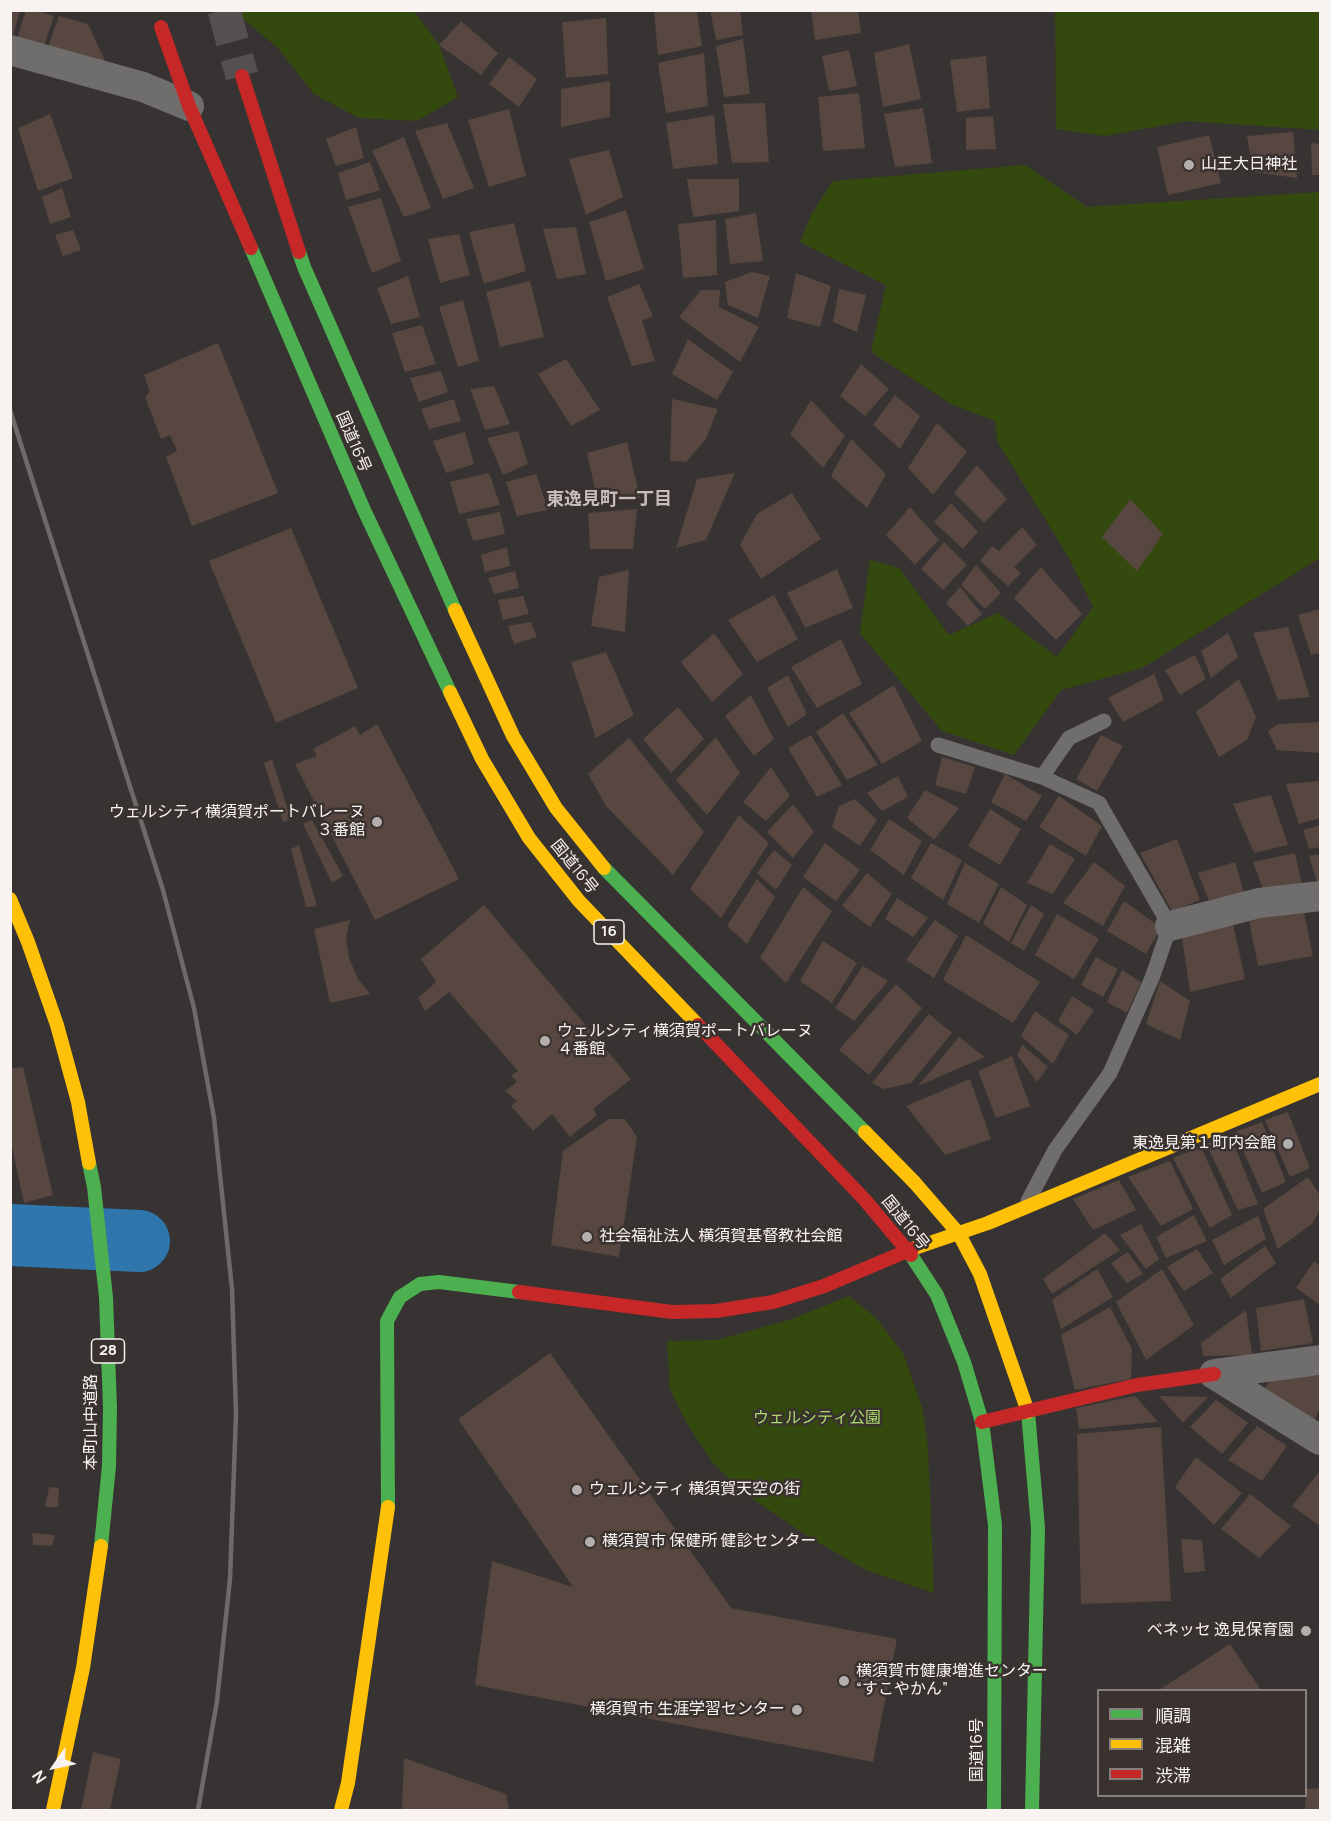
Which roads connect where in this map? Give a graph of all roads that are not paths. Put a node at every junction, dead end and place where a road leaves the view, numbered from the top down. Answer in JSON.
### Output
{"nodes":[{"id":1,"x":161,"y":27,"type":"dead end"},
{"id":2,"x":10,"y":50,"type":"edge"},
{"id":3,"x":242,"y":76,"type":"tunnel mouth"},
{"id":4,"x":189,"y":106,"type":"junction"},
{"id":5,"x":1104,"y":721,"type":"dead end"},
{"id":6,"x":938,"y":745,"type":"dead end"},
{"id":7,"x":1042,"y":777,"type":"junction"},
{"id":8,"x":1320,"y":896,"type":"edge"},
{"id":9,"x":10,"y":899,"type":"edge"},
{"id":10,"x":1170,"y":926,"type":"junction"},
{"id":11,"x":1320,"y":1084,"type":"edge"},
{"id":12,"x":1026,"y":1207,"type":"junction"},
{"id":13,"x":959,"y":1234,"type":"junction"},
{"id":14,"x":909,"y":1250,"type":"junction"},
{"id":15,"x":1320,"y":1360,"type":"edge"},
{"id":16,"x":1215,"y":1374,"type":"junction"},
{"id":17,"x":1028,"y":1411,"type":"junction"},
{"id":18,"x":982,"y":1422,"type":"junction"},
{"id":19,"x":1320,"y":1440,"type":"edge"},
{"id":20,"x":53,"y":1810,"type":"edge"},
{"id":21,"x":341,"y":1810,"type":"edge"},
{"id":22,"x":994,"y":1810,"type":"edge"},
{"id":23,"x":1032,"y":1810,"type":"edge"}],
"edges":[{"from":1,"to":4,"type":"main road","name":"国道16号","number":"16"},
{"from":2,"to":4,"type":"street"},
{"from":3,"to":13,"type":"main road","name":"国道16号","number":"16"},
{"from":4,"to":14,"type":"main road","name":"国道16号","number":"16"},
{"from":5,"to":7,"type":"lane"},
{"from":6,"to":7,"type":"lane"},
{"from":7,"to":10,"type":"lane"},
{"from":8,"to":10,"type":"street"},
{"from":9,"to":20,"type":"main road","name":"本町山中道路","number":"28"},
{"from":10,"to":12,"type":"lane"},
{"from":11,"to":12,"type":"main road"},
{"from":12,"to":13,"type":"main road"},
{"from":13,"to":14,"type":"main road"},
{"from":13,"to":17,"type":"main road","name":"国道16号","number":"16"},
{"from":14,"to":18,"type":"main road","name":"国道16号","number":"16"},
{"from":14,"to":21,"type":"main road"},
{"from":15,"to":16,"type":"street"},
{"from":16,"to":17,"type":"main road"},
{"from":16,"to":19,"type":"street"},
{"from":17,"to":18,"type":"main road"},
{"from":17,"to":23,"type":"main road","name":"国道16号","number":"16"},
{"from":18,"to":22,"type":"main road","name":"国道16号","number":"16"}]}
